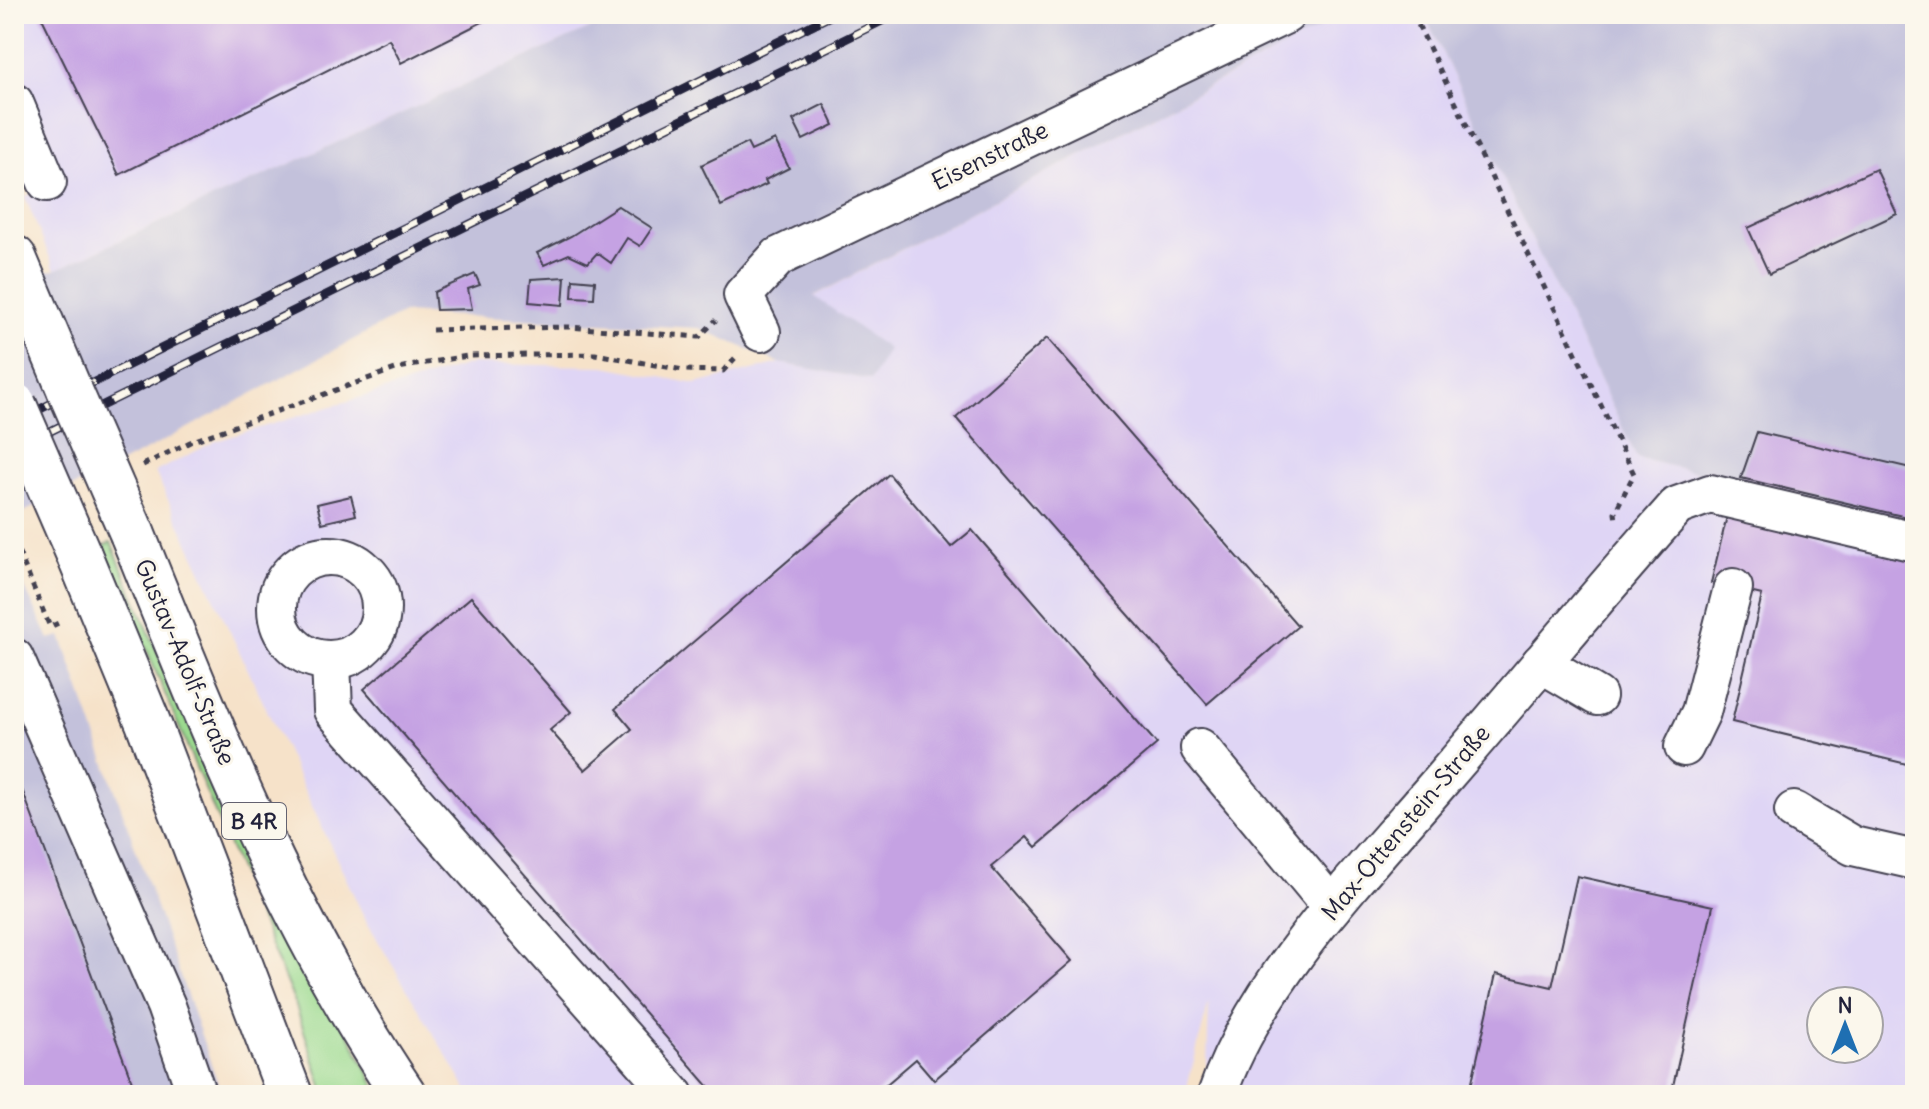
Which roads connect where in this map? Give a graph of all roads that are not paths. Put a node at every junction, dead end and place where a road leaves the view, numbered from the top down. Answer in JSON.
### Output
{"nodes":[{"id":1,"x":1286,"y":14,"type":"edge"},
{"id":2,"x":14,"y":103,"type":"edge"},
{"id":3,"x":47,"y":182,"type":"dead end"},
{"id":4,"x":14,"y":258,"type":"edge"},
{"id":5,"x":761,"y":332,"type":"dead end"},
{"id":6,"x":14,"y":405,"type":"edge"},
{"id":7,"x":1915,"y":542,"type":"edge"},
{"id":8,"x":1733,"y":588,"type":"dead end"},
{"id":9,"x":14,"y":658,"type":"edge"},
{"id":10,"x":331,"y":661,"type":"dead end"},
{"id":11,"x":1541,"y":663,"type":"junction"},
{"id":12,"x":1597,"y":696,"type":"dead end"},
{"id":13,"x":28,"y":724,"type":"edge"},
{"id":14,"x":1684,"y":747,"type":"dead end"},
{"id":15,"x":1200,"y":748,"type":"dead end"},
{"id":16,"x":1794,"y":811,"type":"dead end"},
{"id":17,"x":1915,"y":860,"type":"edge"},
{"id":18,"x":1332,"y":907,"type":"junction"},
{"id":19,"x":197,"y":1095,"type":"edge"},
{"id":20,"x":290,"y":1095,"type":"edge"},
{"id":21,"x":404,"y":1095,"type":"edge"},
{"id":22,"x":674,"y":1095,"type":"edge"},
{"id":23,"x":1217,"y":1095,"type":"edge"}],
"edges":[{"from":1,"to":5,"type":"street","name":"Eisenstraße"},
{"from":2,"to":3,"type":"street"},
{"from":4,"to":21,"type":"main road","name":"Gustav-Adolf-Straße","number":"B 4R","bridge":true},
{"from":6,"to":20,"type":"main road","number":"B 4R","bridge":true},
{"from":7,"to":11,"type":"street","name":"Max-Ottenstein-Straße"},
{"from":8,"to":14,"type":"street"},
{"from":9,"to":13,"type":"street"},
{"from":10,"to":22,"type":"street"},
{"from":11,"to":12,"type":"street"},
{"from":11,"to":18,"type":"street","name":"Max-Ottenstein-Straße"},
{"from":13,"to":19,"type":"street"},
{"from":15,"to":18,"type":"street"},
{"from":16,"to":17,"type":"street"},
{"from":18,"to":23,"type":"street","name":"Max-Ottenstein-Straße"}]}
